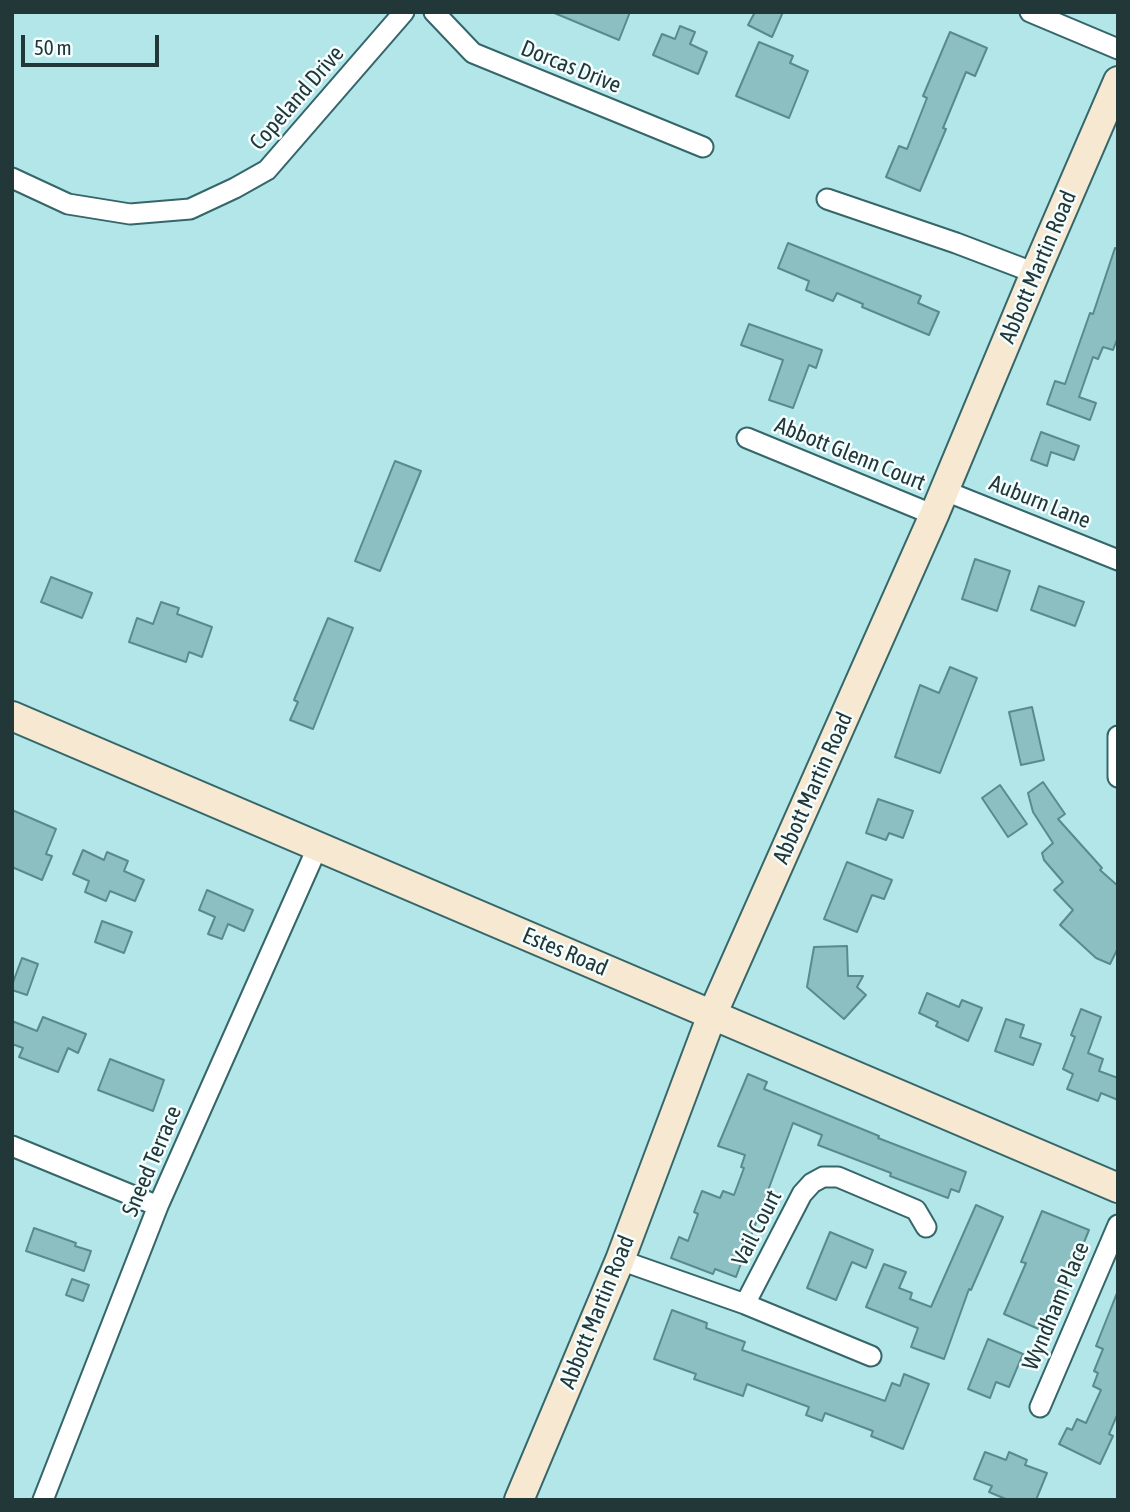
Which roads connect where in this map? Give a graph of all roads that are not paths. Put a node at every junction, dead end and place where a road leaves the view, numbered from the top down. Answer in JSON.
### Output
{"nodes":[{"id":1,"x":404,"y":12,"type":"edge"},
{"id":2,"x":434,"y":12,"type":"edge"},
{"id":3,"x":1030,"y":12,"type":"edge"},
{"id":4,"x":1118,"y":49,"type":"edge"},
{"id":5,"x":1118,"y":81,"type":"edge"},
{"id":6,"x":703,"y":147,"type":"dead end"},
{"id":7,"x":12,"y":178,"type":"edge"},
{"id":8,"x":827,"y":199,"type":"dead end"},
{"id":9,"x":1035,"y":273,"type":"junction"},
{"id":10,"x":747,"y":438,"type":"dead end"},
{"id":11,"x":939,"y":502,"type":"junction"},
{"id":12,"x":1118,"y":561,"type":"edge"},
{"id":13,"x":12,"y":716,"type":"edge"},
{"id":14,"x":1118,"y":736,"type":"edge"},
{"id":15,"x":1118,"y":777,"type":"edge"},
{"id":16,"x":317,"y":846,"type":"junction"},
{"id":17,"x":712,"y":1015,"type":"junction"},
{"id":18,"x":12,"y":1146,"type":"edge"},
{"id":19,"x":1118,"y":1188,"type":"edge"},
{"id":20,"x":159,"y":1206,"type":"junction"},
{"id":21,"x":1118,"y":1225,"type":"edge"},
{"id":22,"x":926,"y":1227,"type":"dead end"},
{"id":23,"x":620,"y":1260,"type":"junction"},
{"id":24,"x":745,"y":1304,"type":"junction"},
{"id":25,"x":871,"y":1356,"type":"dead end"},
{"id":26,"x":1040,"y":1406,"type":"dead end"},
{"id":27,"x":43,"y":1500,"type":"edge"},
{"id":28,"x":519,"y":1500,"type":"edge"}],
"edges":[{"from":1,"to":7,"type":"street","name":"Copeland Drive"},
{"from":2,"to":6,"type":"street","name":"Dorcas Drive"},
{"from":3,"to":4,"type":"street"},
{"from":5,"to":9,"type":"main road","name":"Abbott Martin Road"},
{"from":8,"to":9,"type":"street"},
{"from":9,"to":11,"type":"main road","name":"Abbott Martin Road"},
{"from":10,"to":11,"type":"street","name":"Abbott Glenn Court"},
{"from":11,"to":12,"type":"street","name":"Auburn Lane"},
{"from":11,"to":17,"type":"main road","name":"Abbott Martin Road"},
{"from":13,"to":16,"type":"main road","name":"Estes Road"},
{"from":14,"to":15,"type":"street"},
{"from":16,"to":17,"type":"main road","name":"Estes Road"},
{"from":16,"to":20,"type":"street","name":"Sneed Terrace"},
{"from":17,"to":19,"type":"main road","name":"Estes Road"},
{"from":17,"to":23,"type":"main road","name":"Abbott Martin Road"},
{"from":18,"to":20,"type":"street"},
{"from":20,"to":27,"type":"street","name":"Sneed Terrace"},
{"from":21,"to":26,"type":"street","name":"Wyndham Place"},
{"from":22,"to":24,"type":"street","name":"Vail Court"},
{"from":23,"to":24,"type":"street"},
{"from":23,"to":28,"type":"main road","name":"Abbott Martin Road"},
{"from":24,"to":25,"type":"street"}]}
